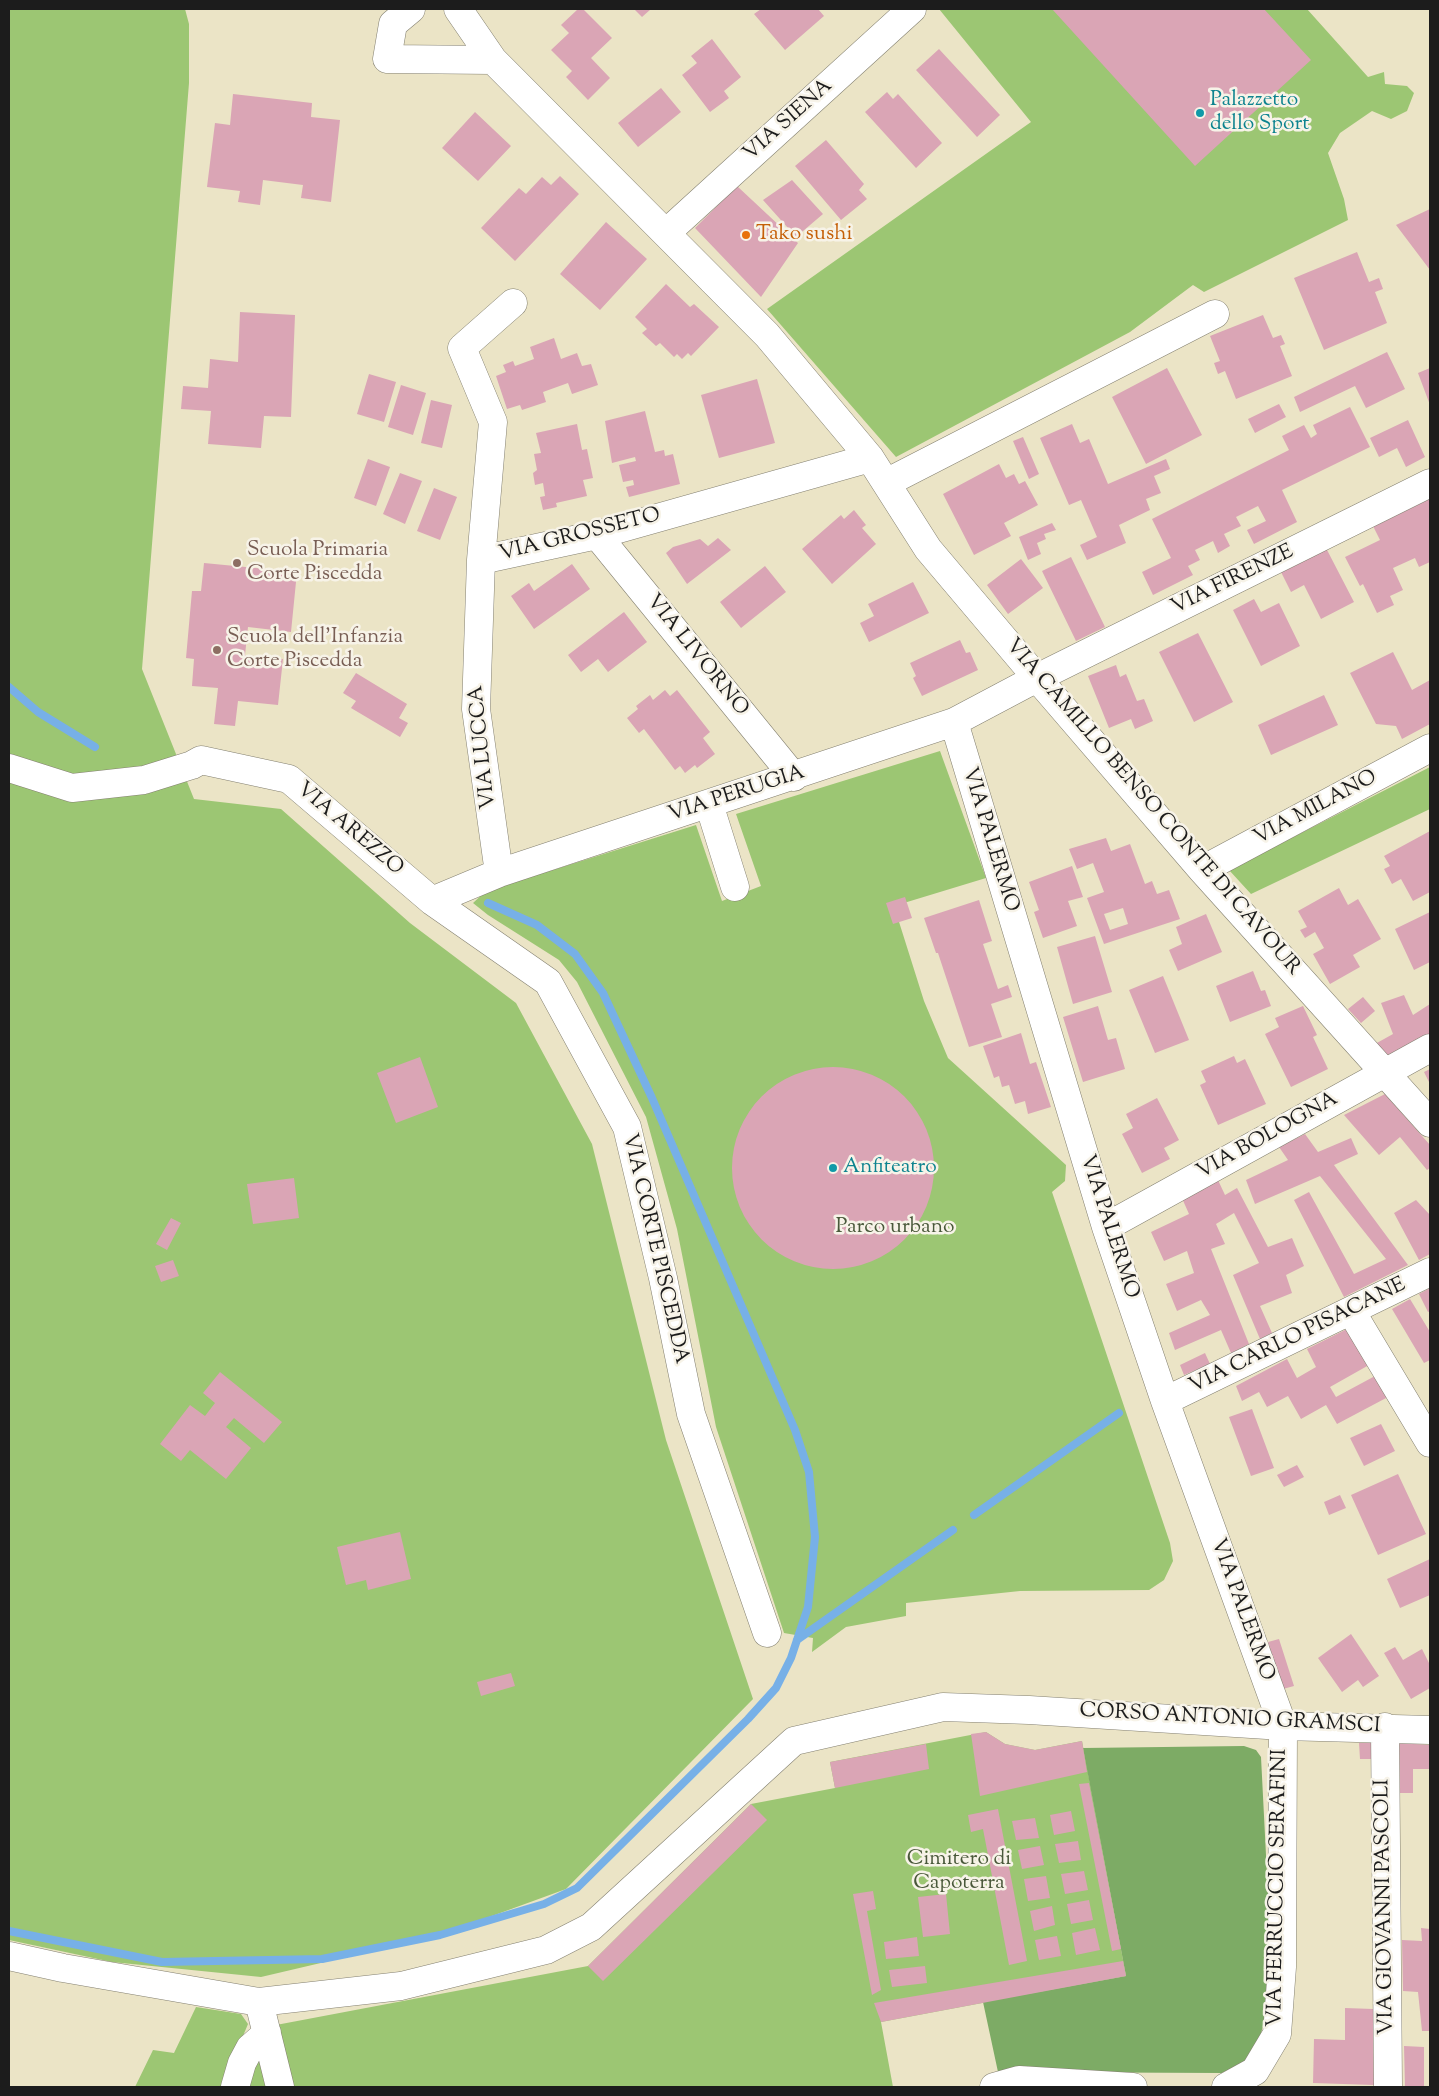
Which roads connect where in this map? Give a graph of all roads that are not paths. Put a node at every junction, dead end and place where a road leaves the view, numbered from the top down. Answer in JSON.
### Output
{"nodes":[{"id":1,"x":411,"y":9,"type":"edge"},
{"id":2,"x":458,"y":9,"type":"edge"},
{"id":3,"x":912,"y":9,"type":"edge"},
{"id":4,"x":493,"y":60,"type":"junction"},
{"id":5,"x":666,"y":233,"type":"junction"},
{"id":6,"x":513,"y":303,"type":"dead end"},
{"id":7,"x":1215,"y":314,"type":"dead end"},
{"id":8,"x":870,"y":458,"type":"junction"},
{"id":9,"x":886,"y":483,"type":"junction"},
{"id":10,"x":1430,"y":483,"type":"edge"},
{"id":11,"x":597,"y":535,"type":"junction"},
{"id":12,"x":481,"y":560,"type":"junction"},
{"id":13,"x":1037,"y":678,"type":"junction"},
{"id":14,"x":954,"y":722,"type":"junction"},
{"id":15,"x":1430,"y":748,"type":"edge"},
{"id":16,"x":9,"y":768,"type":"edge"},
{"id":17,"x":794,"y":777,"type":"junction"},
{"id":18,"x":708,"y":804,"type":"junction"},
{"id":19,"x":1202,"y":870,"type":"junction"},
{"id":20,"x":499,"y":873,"type":"junction"},
{"id":21,"x":735,"y":886,"type":"dead end"},
{"id":22,"x":432,"y":901,"type":"junction"},
{"id":23,"x":1430,"y":1048,"type":"edge"},
{"id":24,"x":1386,"y":1072,"type":"junction"},
{"id":25,"x":1430,"y":1124,"type":"edge"},
{"id":26,"x":1106,"y":1227,"type":"junction"},
{"id":27,"x":1430,"y":1272,"type":"edge"},
{"id":28,"x":1352,"y":1311,"type":"junction"},
{"id":29,"x":1165,"y":1401,"type":"junction"},
{"id":30,"x":1430,"y":1443,"type":"edge"},
{"id":31,"x":767,"y":1633,"type":"dead end"},
{"id":32,"x":1283,"y":1726,"type":"junction"},
{"id":33,"x":1385,"y":1728,"type":"junction"},
{"id":34,"x":1430,"y":1730,"type":"edge"},
{"id":35,"x":9,"y":1956,"type":"edge"},
{"id":36,"x":259,"y":2002,"type":"junction"},
{"id":37,"x":267,"y":2033,"type":"junction"},
{"id":38,"x":235,"y":2087,"type":"edge"},
{"id":39,"x":280,"y":2087,"type":"edge"},
{"id":40,"x":994,"y":2087,"type":"edge"},
{"id":41,"x":1133,"y":2087,"type":"edge"},
{"id":42,"x":1226,"y":2087,"type":"edge"},
{"id":43,"x":1388,"y":2087,"type":"edge"}],
"edges":[{"from":1,"to":4,"type":"street"},
{"from":2,"to":4,"type":"street","name":"VIA CAMILLO BENSO CONTE DI CAVOUR"},
{"from":3,"to":5,"type":"street","name":"VIA SIENA"},
{"from":4,"to":5,"type":"street","name":"VIA CAMILLO BENSO CONTE DI CAVOUR"},
{"from":5,"to":8,"type":"street","name":"VIA CAMILLO BENSO CONTE DI CAVOUR"},
{"from":6,"to":12,"type":"street","name":"VIA GROSSETO"},
{"from":7,"to":9,"type":"street"},
{"from":8,"to":9,"type":"street","name":"VIA CAMILLO BENSO CONTE DI CAVOUR"},
{"from":8,"to":11,"type":"street","name":"VIA GROSSETO"},
{"from":9,"to":13,"type":"street","name":"VIA CAMILLO BENSO CONTE DI CAVOUR"},
{"from":10,"to":13,"type":"street","name":"VIA FIRENZE"},
{"from":11,"to":12,"type":"street","name":"VIA GROSSETO"},
{"from":11,"to":17,"type":"street","name":"VIA LIVORNO"},
{"from":12,"to":20,"type":"street","name":"VIA LUCCA"},
{"from":13,"to":14,"type":"street","name":"VIA PERUGIA"},
{"from":13,"to":19,"type":"street","name":"VIA CAMILLO BENSO CONTE DI CAVOUR"},
{"from":14,"to":17,"type":"street","name":"VIA PERUGIA"},
{"from":14,"to":26,"type":"street","name":"VIA PALERMO"},
{"from":15,"to":19,"type":"street","name":"VIA MILANO"},
{"from":16,"to":22,"type":"street","name":"VIA AREZZO"},
{"from":17,"to":18,"type":"street","name":"VIA PERUGIA"},
{"from":18,"to":20,"type":"street","name":"VIA PERUGIA"},
{"from":18,"to":21,"type":"street"},
{"from":19,"to":24,"type":"street","name":"VIA CAMILLO BENSO CONTE DI CAVOUR"},
{"from":20,"to":22,"type":"street","name":"VIA PERUGIA"},
{"from":22,"to":31,"type":"street","name":"VIA CORTE PISCEDDA"},
{"from":23,"to":24,"type":"street","name":"VIA BOLOGNA"},
{"from":24,"to":25,"type":"street","name":"VIA CAMILLO BENSO CONTE DI CAVOUR"},
{"from":24,"to":26,"type":"street","name":"VIA BOLOGNA"},
{"from":26,"to":29,"type":"street","name":"VIA PALERMO"},
{"from":27,"to":28,"type":"street","name":"VIA CARLO PISACANE"},
{"from":28,"to":29,"type":"street","name":"VIA CARLO PISACANE"},
{"from":28,"to":30,"type":"street"},
{"from":29,"to":32,"type":"street","name":"VIA PALERMO"},
{"from":32,"to":33,"type":"street","name":"CORSO ANTONIO GRAMSCI"},
{"from":32,"to":36,"type":"street","name":"CORSO ANTONIO GRAMSCI"},
{"from":32,"to":42,"type":"street","name":"VIA FERRUCCIO SERAFINI"},
{"from":33,"to":34,"type":"street","name":"CORSO ANTONIO GRAMSCI"},
{"from":33,"to":43,"type":"street","name":"VIA GIOVANNI PASCOLI"},
{"from":35,"to":36,"type":"street","name":"CORSO ANTONIO GRAMSCI"},
{"from":36,"to":37,"type":"street"},
{"from":37,"to":38,"type":"street"},
{"from":37,"to":39,"type":"street"},
{"from":40,"to":41,"type":"street"}]}
